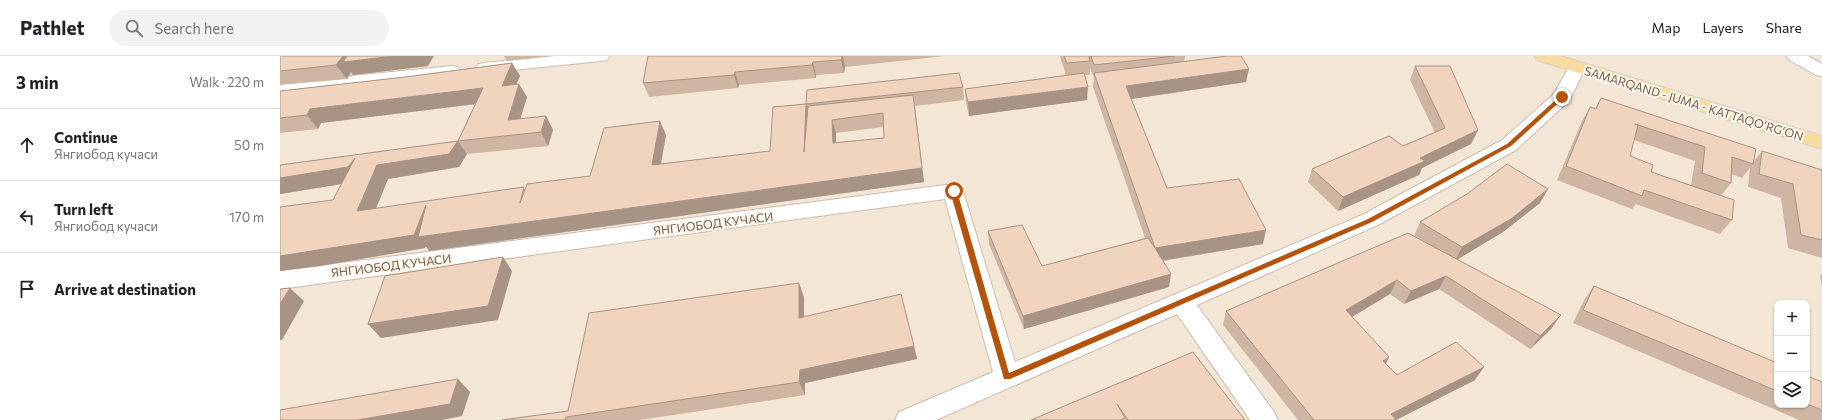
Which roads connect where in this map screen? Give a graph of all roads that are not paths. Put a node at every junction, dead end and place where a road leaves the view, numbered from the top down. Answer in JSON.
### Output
{"nodes":[{"id":1,"x":601,"y":56,"type":"edge"},
{"id":2,"x":1543,"y":56,"type":"edge"},
{"id":3,"x":1795,"y":56,"type":"edge"},
{"id":4,"x":1577,"y":67,"type":"junction"},
{"id":5,"x":1822,"y":71,"type":"edge"},
{"id":6,"x":280,"y":89,"type":"edge"},
{"id":7,"x":1822,"y":143,"type":"edge"},
{"id":8,"x":280,"y":280,"type":"edge"},
{"id":9,"x":1182,"y":302,"type":"junction"},
{"id":10,"x":1007,"y":377,"type":"junction"},
{"id":11,"x":908,"y":420,"type":"edge"},
{"id":12,"x":1266,"y":420,"type":"edge"}],
"edges":[{"from":1,"to":6,"type":"street"},
{"from":2,"to":4,"type":"main road","name":"SAMARQAND - JUMA - KATTAQO‘RG‘ON"},
{"from":3,"to":5,"type":"street"},
{"from":4,"to":7,"type":"main road","name":"SAMARQAND - JUMA - KATTAQO‘RG‘ON"},
{"from":4,"to":9,"type":"street"},
{"from":8,"to":10,"type":"street","name":"ЯНГИОБОД КУЧАСИ"},
{"from":9,"to":10,"type":"street"},
{"from":9,"to":12,"type":"street"},
{"from":10,"to":11,"type":"street"}]}
